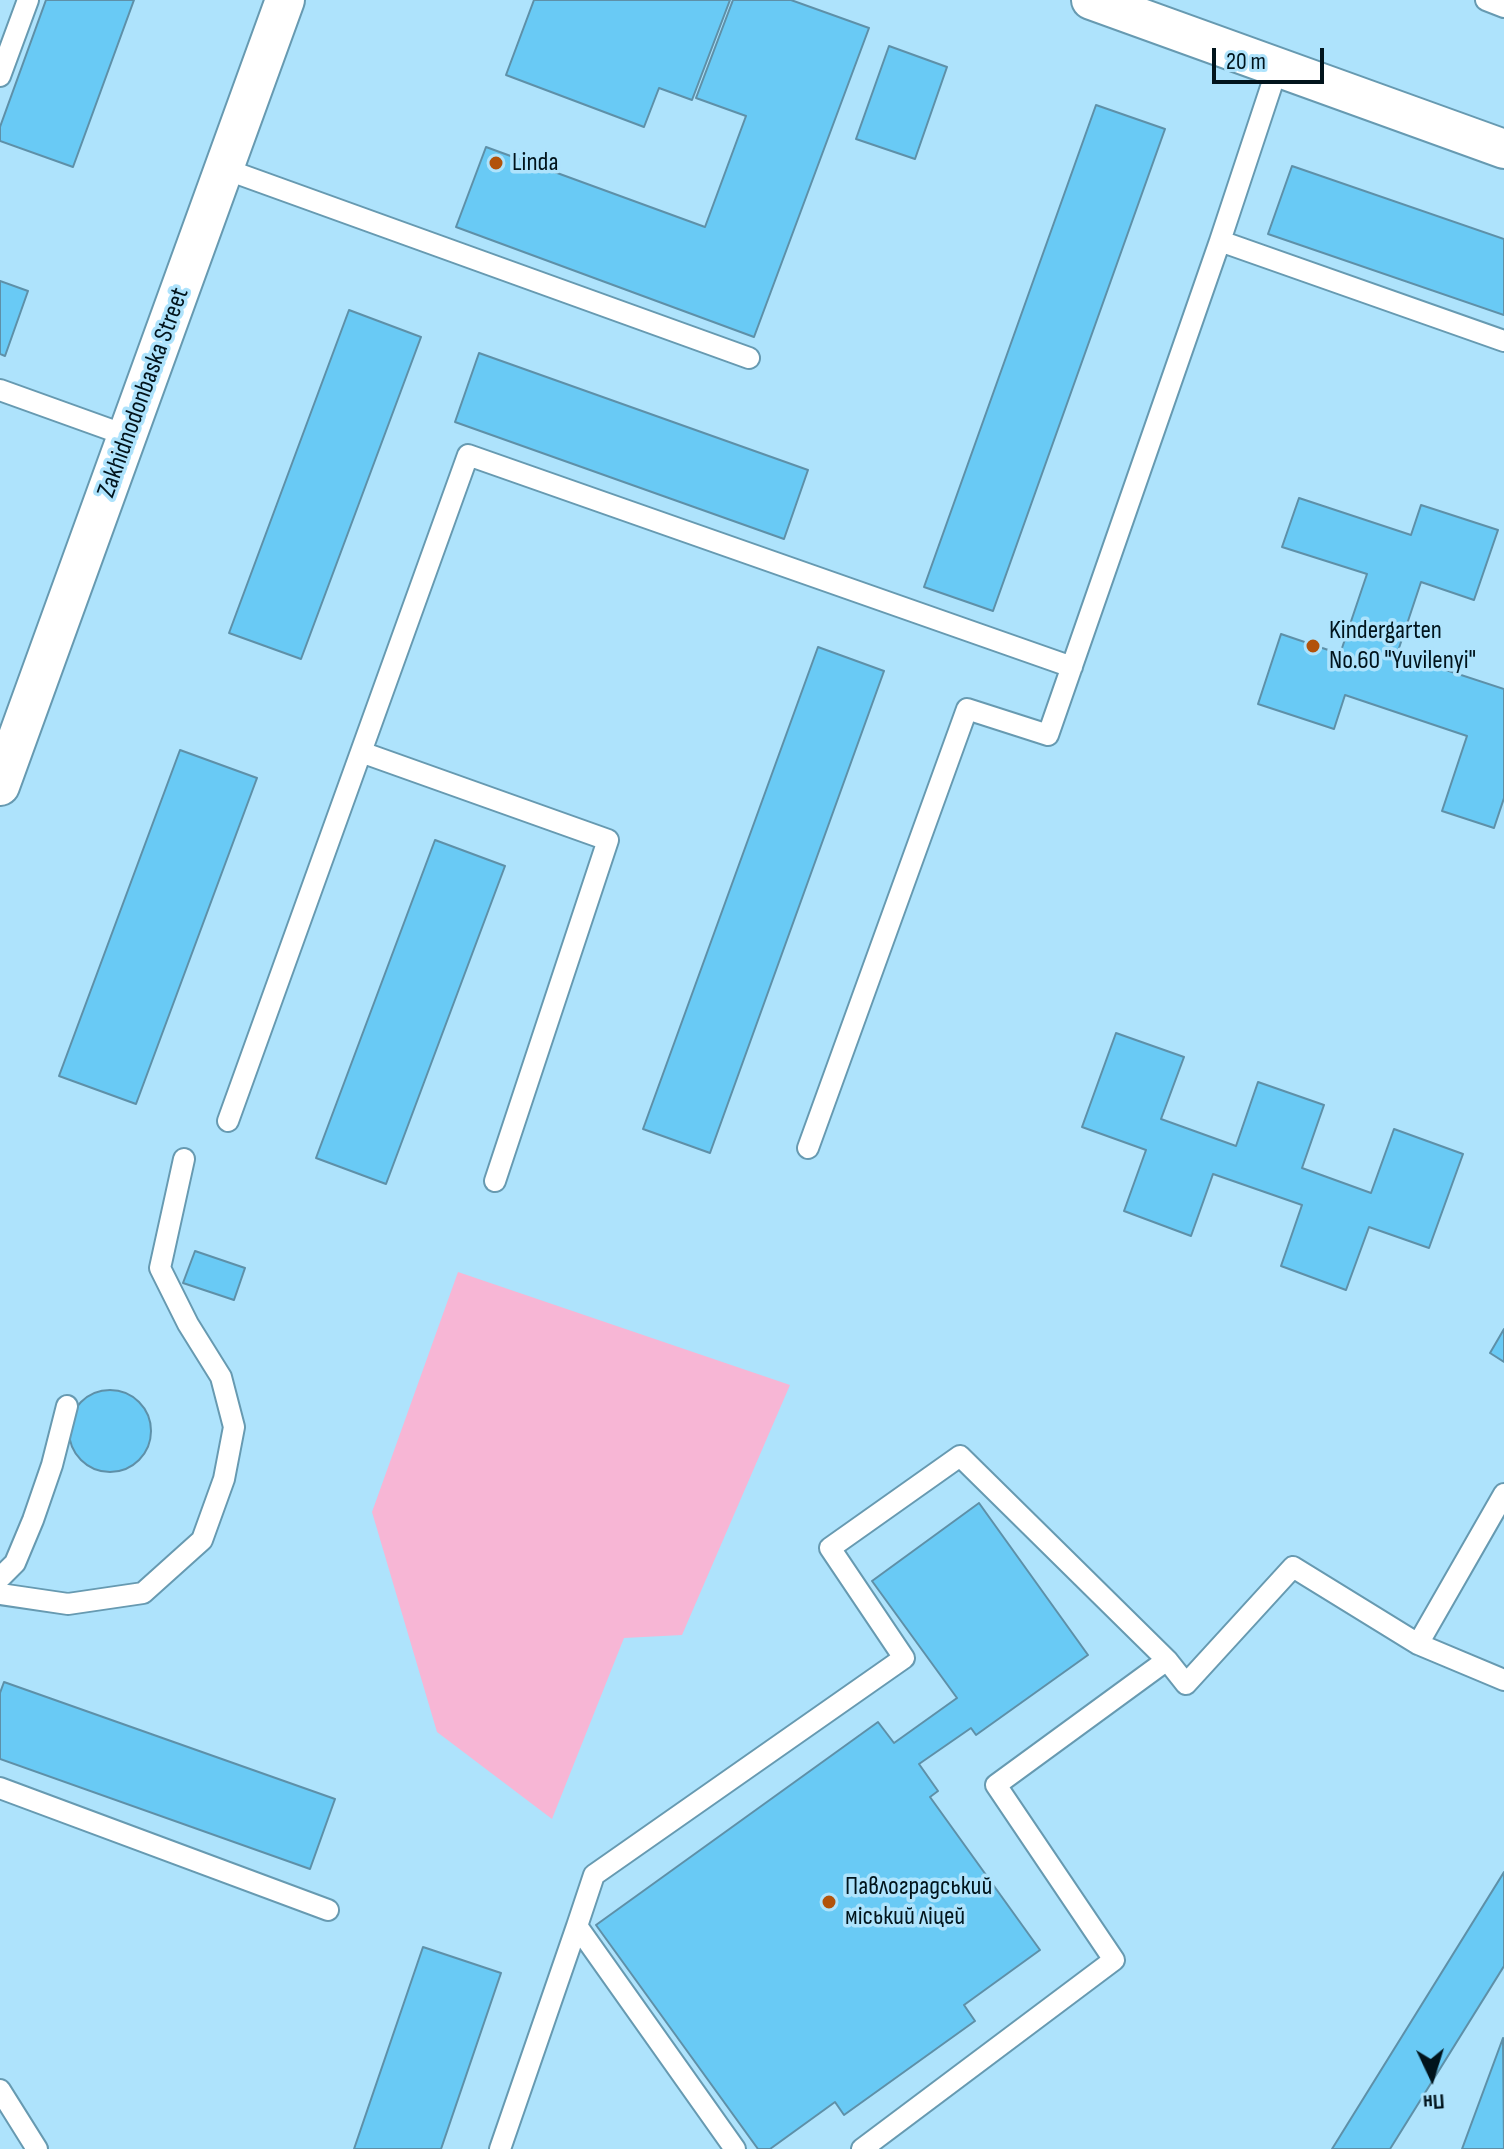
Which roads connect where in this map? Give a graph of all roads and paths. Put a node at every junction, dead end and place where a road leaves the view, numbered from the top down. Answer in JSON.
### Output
{"nodes":[{"id":1,"x":28,"y":0,"type":"edge"},
{"id":2,"x":285,"y":0,"type":"edge"},
{"id":3,"x":1091,"y":0,"type":"edge"},
{"id":4,"x":1278,"y":66,"type":"junction"},
{"id":5,"x":0,"y":76,"type":"edge"},
{"id":6,"x":1504,"y":149,"type":"edge"},
{"id":7,"x":225,"y":169,"type":"junction"},
{"id":8,"x":1220,"y":241,"type":"junction"},
{"id":9,"x":1504,"y":341,"type":"edge"},
{"id":10,"x":749,"y":358,"type":"dead end"},
{"id":11,"x":0,"y":390,"type":"edge"},
{"id":12,"x":128,"y":436,"type":"junction"},
{"id":13,"x":1072,"y":667,"type":"junction"},
{"id":14,"x":361,"y":752,"type":"junction"},
{"id":15,"x":0,"y":786,"type":"edge"},
{"id":16,"x":228,"y":1121,"type":"dead end"},
{"id":17,"x":808,"y":1148,"type":"dead end"},
{"id":18,"x":184,"y":1159,"type":"dead end"},
{"id":19,"x":495,"y":1181,"type":"dead end"},
{"id":20,"x":67,"y":1406,"type":"dead end"},
{"id":21,"x":1504,"y":1494,"type":"edge"},
{"id":22,"x":0,"y":1578,"type":"edge"},
{"id":23,"x":0,"y":1594,"type":"edge"},
{"id":24,"x":1418,"y":1644,"type":"junction"},
{"id":25,"x":1167,"y":1660,"type":"junction"},
{"id":26,"x":1504,"y":1680,"type":"edge"},
{"id":27,"x":0,"y":1788,"type":"edge"},
{"id":28,"x":328,"y":1910,"type":"dead end"},
{"id":29,"x":577,"y":1926,"type":"junction"},
{"id":30,"x":0,"y":2090,"type":"edge"},
{"id":31,"x":37,"y":2149,"type":"edge"},
{"id":32,"x":500,"y":2149,"type":"edge"},
{"id":33,"x":735,"y":2149,"type":"edge"},
{"id":34,"x":862,"y":2149,"type":"edge"}],
"edges":[{"from":1,"to":5,"type":"lane"},
{"from":2,"to":7,"type":"street","name":"Zakhidnodonbaska Street"},
{"from":3,"to":4,"type":"street"},
{"from":4,"to":6,"type":"street"},
{"from":4,"to":8,"type":"lane"},
{"from":7,"to":10,"type":"lane"},
{"from":7,"to":12,"type":"street","name":"Zakhidnodonbaska Street"},
{"from":8,"to":9,"type":"lane"},
{"from":8,"to":13,"type":"lane"},
{"from":11,"to":12,"type":"lane"},
{"from":12,"to":15,"type":"street","name":"Zakhidnodonbaska Street"},
{"from":13,"to":14,"type":"lane"},
{"from":13,"to":17,"type":"lane"},
{"from":14,"to":16,"type":"lane"},
{"from":14,"to":19,"type":"lane"},
{"from":18,"to":23,"type":"lane"},
{"from":20,"to":22,"type":"lane"},
{"from":21,"to":24,"type":"lane"},
{"from":24,"to":25,"type":"lane"},
{"from":24,"to":26,"type":"lane"},
{"from":25,"to":29,"type":"lane"},
{"from":25,"to":34,"type":"lane"},
{"from":27,"to":28,"type":"lane"},
{"from":29,"to":32,"type":"lane"},
{"from":29,"to":33,"type":"lane"},
{"from":30,"to":31,"type":"lane"}]}
